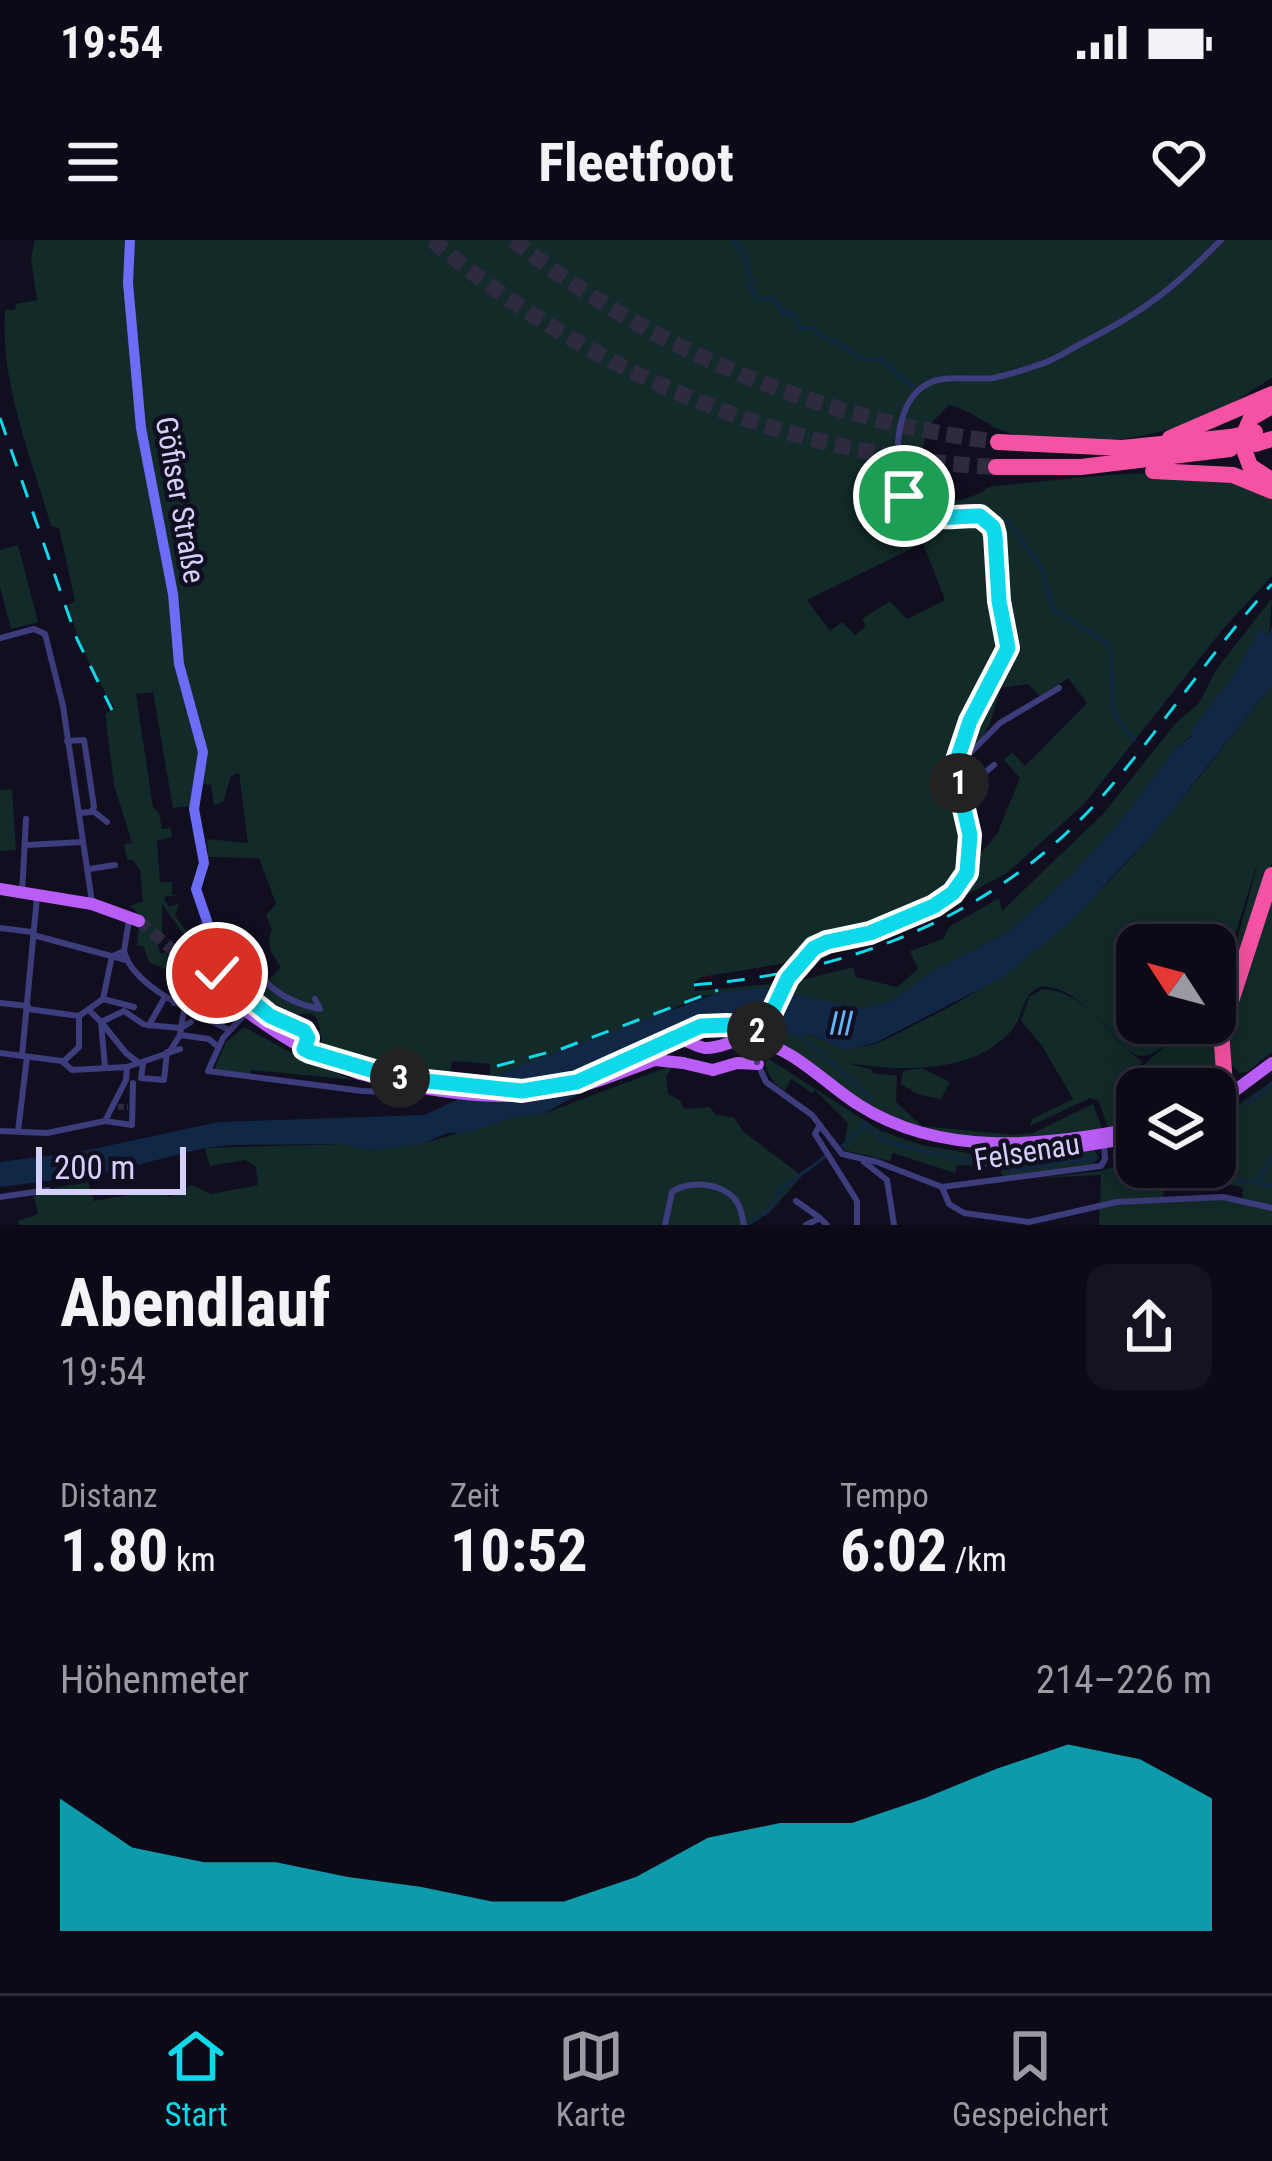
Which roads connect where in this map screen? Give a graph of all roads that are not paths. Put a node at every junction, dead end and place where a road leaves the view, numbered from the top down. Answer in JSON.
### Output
{"nodes":[{"id":1,"x":130,"y":240,"type":"edge"},
{"id":2,"x":1221,"y":240,"type":"edge"},
{"id":3,"x":1272,"y":394,"type":"edge"},
{"id":4,"x":1272,"y":406,"type":"edge"},
{"id":5,"x":1264,"y":436,"type":"edge"},
{"id":6,"x":998,"y":442,"type":"tunnel mouth"},
{"id":7,"x":1230,"y":443,"type":"junction"},
{"id":8,"x":1122,"y":448,"type":"junction"},
{"id":9,"x":996,"y":466,"type":"tunnel mouth"},
{"id":10,"x":1081,"y":467,"type":"junction"},
{"id":11,"x":1272,"y":479,"type":"edge"},
{"id":12,"x":1272,"y":491,"type":"edge"},
{"id":13,"x":0,"y":638,"type":"edge"},
{"id":14,"x":1059,"y":688,"type":"dead end"},
{"id":15,"x":67,"y":741,"type":"junction"},
{"id":16,"x":958,"y":757,"type":"junction"},
{"id":17,"x":994,"y":765,"type":"dead end"},
{"id":18,"x":962,"y":801,"type":"junction"},
{"id":19,"x":93,"y":811,"type":"junction"},
{"id":20,"x":78,"y":814,"type":"junction"},
{"id":21,"x":26,"y":819,"type":"dead end"},
{"id":22,"x":107,"y":822,"type":"dead end"},
{"id":23,"x":82,"y":842,"type":"junction"},
{"id":24,"x":24,"y":850,"type":"junction"},
{"id":25,"x":115,"y":865,"type":"dead end"},
{"id":26,"x":89,"y":869,"type":"junction"},
{"id":27,"x":1272,"y":874,"type":"edge"},
{"id":28,"x":14,"y":893,"type":"edge"},
{"id":29,"x":92,"y":904,"type":"junction"},
{"id":30,"x":135,"y":919,"type":"joint"},
{"id":31,"x":0,"y":928,"type":"edge"},
{"id":32,"x":32,"y":932,"type":"junction"},
{"id":33,"x":210,"y":950,"type":"junction"},
{"id":34,"x":113,"y":956,"type":"junction"},
{"id":35,"x":125,"y":956,"type":"junction"},
{"id":36,"x":210,"y":975,"type":"joint"},
{"id":37,"x":166,"y":996,"type":"junction"},
{"id":38,"x":103,"y":999,"type":"junction"},
{"id":39,"x":315,"y":999,"type":"dead end"},
{"id":40,"x":0,"y":1003,"type":"edge"},
{"id":41,"x":174,"y":1003,"type":"junction"},
{"id":42,"x":28,"y":1008,"type":"junction"},
{"id":43,"x":90,"y":1011,"type":"junction"},
{"id":44,"x":132,"y":1012,"type":"junction"},
{"id":45,"x":247,"y":1013,"type":"junction"},
{"id":46,"x":189,"y":1015,"type":"junction"},
{"id":47,"x":80,"y":1016,"type":"junction"},
{"id":48,"x":101,"y":1022,"type":"junction"},
{"id":49,"x":146,"y":1025,"type":"junction"},
{"id":50,"x":229,"y":1030,"type":"junction"},
{"id":51,"x":180,"y":1031,"type":"junction"},
{"id":52,"x":762,"y":1033,"type":"junction"},
{"id":53,"x":652,"y":1048,"type":"junction"},
{"id":54,"x":180,"y":1049,"type":"dead end"},
{"id":55,"x":217,"y":1050,"type":"junction"},
{"id":56,"x":307,"y":1050,"type":"junction"},
{"id":57,"x":168,"y":1052,"type":"junction"},
{"id":58,"x":0,"y":1053,"type":"edge"},
{"id":59,"x":704,"y":1056,"type":"junction"},
{"id":60,"x":25,"y":1057,"type":"junction"},
{"id":61,"x":141,"y":1063,"type":"junction"},
{"id":62,"x":758,"y":1063,"type":"junction"},
{"id":63,"x":1272,"y":1063,"type":"edge"},
{"id":64,"x":65,"y":1064,"type":"junction"},
{"id":65,"x":633,"y":1066,"type":"junction"},
{"id":66,"x":104,"y":1067,"type":"junction"},
{"id":67,"x":127,"y":1067,"type":"junction"},
{"id":68,"x":1224,"y":1068,"type":"edge"},
{"id":69,"x":361,"y":1071,"type":"junction"},
{"id":70,"x":457,"y":1081,"type":"dead end"},
{"id":71,"x":133,"y":1082,"type":"dead end"},
{"id":72,"x":1236,"y":1085,"type":"edge"},
{"id":73,"x":1239,"y":1089,"type":"junction"},
{"id":74,"x":1236,"y":1091,"type":"edge"},
{"id":75,"x":121,"y":1107,"type":"junction"},
{"id":76,"x":105,"y":1121,"type":"junction"},
{"id":77,"x":820,"y":1125,"type":"junction"},
{"id":78,"x":19,"y":1131,"type":"junction"},
{"id":79,"x":0,"y":1132,"type":"edge"},
{"id":80,"x":1116,"y":1135,"type":"edge"},
{"id":81,"x":1105,"y":1139,"type":"junction"},
{"id":82,"x":1116,"y":1139,"type":"edge"},
{"id":83,"x":861,"y":1160,"type":"junction"},
{"id":84,"x":942,"y":1187,"type":"junction"},
{"id":85,"x":48,"y":1190,"type":"dead end"},
{"id":86,"x":0,"y":1196,"type":"edge"},
{"id":87,"x":796,"y":1201,"type":"dead end"},
{"id":88,"x":1272,"y":1208,"type":"edge"},
{"id":89,"x":820,"y":1218,"type":"junction"},
{"id":90,"x":1031,"y":1224,"type":"edge"},
{"id":91,"x":664,"y":1225,"type":"edge"},
{"id":92,"x":744,"y":1225,"type":"edge"},
{"id":93,"x":806,"y":1225,"type":"edge"},
{"id":94,"x":827,"y":1225,"type":"edge"},
{"id":95,"x":857,"y":1225,"type":"edge"},
{"id":96,"x":894,"y":1225,"type":"edge"}],
"edges":[{"from":1,"to":33,"type":"main road","name":"Göfiser Straße"},
{"from":2,"to":16,"type":"street"},
{"from":3,"to":8,"type":"highway"},
{"from":4,"to":11,"type":"highway"},
{"from":5,"to":7,"type":"highway"},
{"from":6,"to":8,"type":"highway"},
{"from":7,"to":8,"type":"highway"},
{"from":7,"to":10,"type":"highway"},
{"from":9,"to":10,"type":"highway"},
{"from":10,"to":12,"type":"highway"},
{"from":13,"to":15,"type":"street"},
{"from":14,"to":16,"type":"street"},
{"from":15,"to":19,"type":"street"},
{"from":15,"to":20,"type":"street"},
{"from":16,"to":18,"type":"street"},
{"from":17,"to":18,"type":"street"},
{"from":18,"to":52,"type":"street","bridge":true},
{"from":19,"to":20,"type":"street"},
{"from":19,"to":22,"type":"street"},
{"from":20,"to":23,"type":"street"},
{"from":21,"to":24,"type":"street"},
{"from":23,"to":24,"type":"street"},
{"from":23,"to":26,"type":"street"},
{"from":24,"to":28,"type":"street"},
{"from":25,"to":26,"type":"street"},
{"from":26,"to":29,"type":"street"},
{"from":27,"to":68,"type":"highway"},
{"from":28,"to":29,"type":"main road"},
{"from":28,"to":32,"type":"street"},
{"from":29,"to":30,"type":"main road"},
{"from":30,"to":35,"type":"street"},
{"from":31,"to":32,"type":"street"},
{"from":32,"to":34,"type":"street"},
{"from":32,"to":42,"type":"street"},
{"from":33,"to":39,"type":"street"},
{"from":33,"to":56,"type":"main road"},
{"from":34,"to":35,"type":"street"},
{"from":34,"to":38,"type":"street"},
{"from":35,"to":37,"type":"street"},
{"from":36,"to":41,"type":"street"},
{"from":36,"to":45,"type":"main road"},
{"from":37,"to":41,"type":"street"},
{"from":37,"to":49,"type":"street"},
{"from":38,"to":43,"type":"street"},
{"from":38,"to":44,"type":"street"},
{"from":40,"to":42,"type":"street"},
{"from":41,"to":46,"type":"street"},
{"from":42,"to":47,"type":"street"},
{"from":42,"to":60,"type":"street"},
{"from":43,"to":47,"type":"street"},
{"from":43,"to":48,"type":"street"},
{"from":44,"to":48,"type":"street"},
{"from":44,"to":49,"type":"street"},
{"from":45,"to":50,"type":"street"},
{"from":45,"to":56,"type":"main road"},
{"from":46,"to":50,"type":"street"},
{"from":46,"to":51,"type":"street"},
{"from":46,"to":51,"type":"street"},
{"from":47,"to":64,"type":"street"},
{"from":48,"to":61,"type":"street"},
{"from":48,"to":66,"type":"street"},
{"from":49,"to":51,"type":"street"},
{"from":50,"to":55,"type":"street"},
{"from":51,"to":55,"type":"street"},
{"from":51,"to":57,"type":"street"},
{"from":52,"to":53,"type":"main road"},
{"from":52,"to":62,"type":"street","bridge":true},
{"from":53,"to":59,"type":"main road"},
{"from":53,"to":69,"type":"main road","bridge":true},
{"from":54,"to":57,"type":"street"},
{"from":55,"to":70,"type":"street"},
{"from":56,"to":69,"type":"main road"},
{"from":57,"to":61,"type":"street"},
{"from":57,"to":61,"type":"street"},
{"from":58,"to":60,"type":"street"},
{"from":59,"to":62,"type":"main road"},
{"from":59,"to":65,"type":"main road","bridge":true},
{"from":59,"to":65,"type":"main road"},
{"from":59,"to":81,"type":"main road"},
{"from":60,"to":64,"type":"street"},
{"from":60,"to":78,"type":"street"},
{"from":61,"to":67,"type":"street"},
{"from":62,"to":77,"type":"street","name":"Felsenau"},
{"from":63,"to":73,"type":"main road"},
{"from":64,"to":66,"type":"street"},
{"from":65,"to":69,"type":"main road","bridge":true},
{"from":66,"to":67,"type":"street"},
{"from":67,"to":75,"type":"street"},
{"from":71,"to":75,"type":"street"},
{"from":72,"to":73,"type":"highway"},
{"from":73,"to":74,"type":"main road"},
{"from":75,"to":76,"type":"street"},
{"from":75,"to":76,"type":"street"},
{"from":76,"to":78,"type":"street"},
{"from":77,"to":83,"type":"street","name":"Felsenau"},
{"from":77,"to":95,"type":"street"},
{"from":78,"to":79,"type":"street"},
{"from":80,"to":81,"type":"main road"},
{"from":81,"to":82,"type":"main road"},
{"from":81,"to":84,"type":"street","name":"Felsenau"},
{"from":83,"to":84,"type":"street","name":"Felsenau"},
{"from":83,"to":96,"type":"street","name":"Felsenau"},
{"from":84,"to":90,"type":"street"},
{"from":85,"to":86,"type":"street"},
{"from":87,"to":89,"type":"street"},
{"from":88,"to":90,"type":"street"},
{"from":89,"to":93,"type":"street"},
{"from":89,"to":94,"type":"street"},
{"from":91,"to":92,"type":"street"}]}
